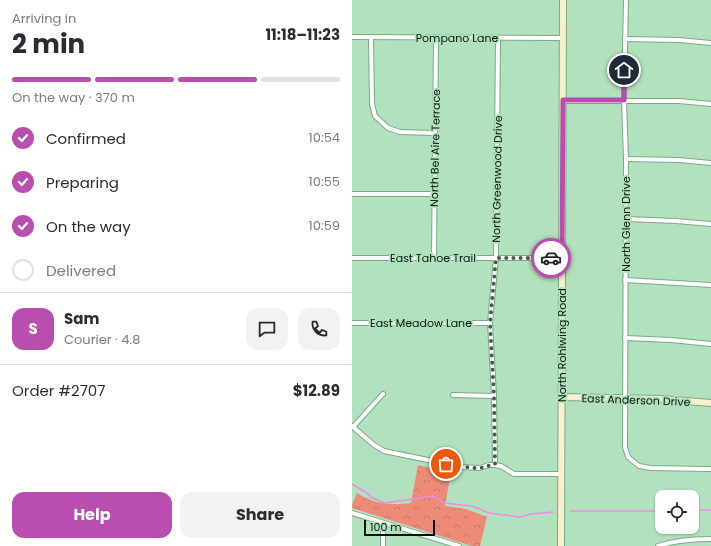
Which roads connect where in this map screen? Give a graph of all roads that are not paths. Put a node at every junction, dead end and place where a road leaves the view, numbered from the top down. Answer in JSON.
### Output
{"nodes":[{"id":1,"x":563,"y":0,"type":"edge"},
{"id":2,"x":626,"y":0,"type":"edge"},
{"id":3,"x":352,"y":37,"type":"edge"},
{"id":4,"x":371,"y":37,"type":"junction"},
{"id":5,"x":436,"y":37,"type":"junction"},
{"id":6,"x":498,"y":38,"type":"junction"},
{"id":7,"x":563,"y":38,"type":"junction"},
{"id":8,"x":625,"y":39,"type":"junction"},
{"id":9,"x":711,"y":43,"type":"edge"},
{"id":10,"x":563,"y":100,"type":"junction"},
{"id":11,"x":624,"y":100,"type":"junction"},
{"id":12,"x":711,"y":104,"type":"edge"},
{"id":13,"x":435,"y":134,"type":"junction"},
{"id":14,"x":626,"y":159,"type":"junction"},
{"id":15,"x":711,"y":163,"type":"edge"},
{"id":16,"x":352,"y":194,"type":"edge"},
{"id":17,"x":434,"y":194,"type":"junction"},
{"id":18,"x":626,"y":219,"type":"junction"},
{"id":19,"x":711,"y":224,"type":"edge"},
{"id":20,"x":352,"y":258,"type":"edge"},
{"id":21,"x":434,"y":258,"type":"junction"},
{"id":22,"x":496,"y":258,"type":"junction"},
{"id":23,"x":562,"y":258,"type":"junction"},
{"id":24,"x":625,"y":280,"type":"junction"},
{"id":25,"x":711,"y":285,"type":"edge"},
{"id":26,"x":352,"y":323,"type":"edge"},
{"id":27,"x":490,"y":323,"type":"junction"},
{"id":28,"x":625,"y":338,"type":"junction"},
{"id":29,"x":711,"y":344,"type":"edge"},
{"id":30,"x":383,"y":394,"type":"dead end"},
{"id":31,"x":452,"y":395,"type":"dead end"},
{"id":32,"x":494,"y":396,"type":"junction"},
{"id":33,"x":561,"y":397,"type":"junction"},
{"id":34,"x":625,"y":398,"type":"junction"},
{"id":35,"x":711,"y":403,"type":"edge"},
{"id":36,"x":353,"y":426,"type":"edge"},
{"id":37,"x":495,"y":464,"type":"junction"},
{"id":38,"x":711,"y":469,"type":"edge"},
{"id":39,"x":561,"y":474,"type":"junction"},
{"id":40,"x":352,"y":512,"type":"edge"},
{"id":41,"x":383,"y":523,"type":"junction"},
{"id":42,"x":711,"y":539,"type":"edge"},
{"id":43,"x":383,"y":546,"type":"edge"},
{"id":44,"x":458,"y":546,"type":"edge"},
{"id":45,"x":561,"y":546,"type":"edge"},
{"id":46,"x":658,"y":546,"type":"edge"}],
"edges":[{"from":1,"to":7,"type":"street","name":"North Rohlwing Road"},
{"from":2,"to":8,"type":"street","name":"North Glenn Drive"},
{"from":3,"to":4,"type":"street","name":"Pompano Lane"},
{"from":4,"to":5,"type":"street","name":"Pompano Lane"},
{"from":4,"to":13,"type":"street"},
{"from":5,"to":6,"type":"street","name":"Pompano Lane"},
{"from":5,"to":13,"type":"street","name":"North Bel Aire Terrace"},
{"from":6,"to":7,"type":"street","name":"Pompano Lane"},
{"from":6,"to":22,"type":"street","name":"North Greenwood Drive"},
{"from":7,"to":10,"type":"street","name":"North Rohlwing Road"},
{"from":8,"to":9,"type":"street"},
{"from":8,"to":11,"type":"street","name":"North Glenn Drive"},
{"from":10,"to":11,"type":"street"},
{"from":10,"to":23,"type":"street","name":"North Rohlwing Road"},
{"from":11,"to":12,"type":"street"},
{"from":11,"to":14,"type":"street","name":"North Glenn Drive"},
{"from":13,"to":17,"type":"street","name":"North Bel Aire Terrace"},
{"from":14,"to":15,"type":"street"},
{"from":14,"to":18,"type":"street","name":"North Glenn Drive"},
{"from":16,"to":17,"type":"street"},
{"from":17,"to":21,"type":"street","name":"North Bel Aire Terrace"},
{"from":18,"to":19,"type":"street"},
{"from":18,"to":24,"type":"street","name":"North Glenn Drive"},
{"from":20,"to":21,"type":"street","name":"East Tahoe Trail"},
{"from":21,"to":22,"type":"street","name":"East Tahoe Trail"},
{"from":22,"to":23,"type":"street","name":"East Tahoe Trail"},
{"from":22,"to":27,"type":"street","name":"North Greenwood Drive"},
{"from":23,"to":33,"type":"street","name":"North Rohlwing Road"},
{"from":24,"to":25,"type":"street"},
{"from":24,"to":28,"type":"street","name":"North Glenn Drive"},
{"from":26,"to":27,"type":"street","name":"East Meadow Lane"},
{"from":27,"to":32,"type":"street","name":"North Greenwood Drive"},
{"from":28,"to":29,"type":"street"},
{"from":28,"to":34,"type":"street","name":"North Glenn Drive"},
{"from":30,"to":36,"type":"street"},
{"from":31,"to":32,"type":"street"},
{"from":32,"to":37,"type":"street","name":"North Greenwood Drive"},
{"from":33,"to":34,"type":"street","name":"East Anderson Drive"},
{"from":33,"to":39,"type":"street","name":"North Rohlwing Road"},
{"from":34,"to":35,"type":"street","name":"East Anderson Drive"},
{"from":34,"to":38,"type":"street","name":"North Glenn Drive"},
{"from":36,"to":37,"type":"street"},
{"from":37,"to":39,"type":"street"},
{"from":39,"to":45,"type":"street","name":"North Rohlwing Road"},
{"from":40,"to":41,"type":"street"},
{"from":41,"to":43,"type":"street"},
{"from":41,"to":44,"type":"street"},
{"from":42,"to":46,"type":"street"}]}
